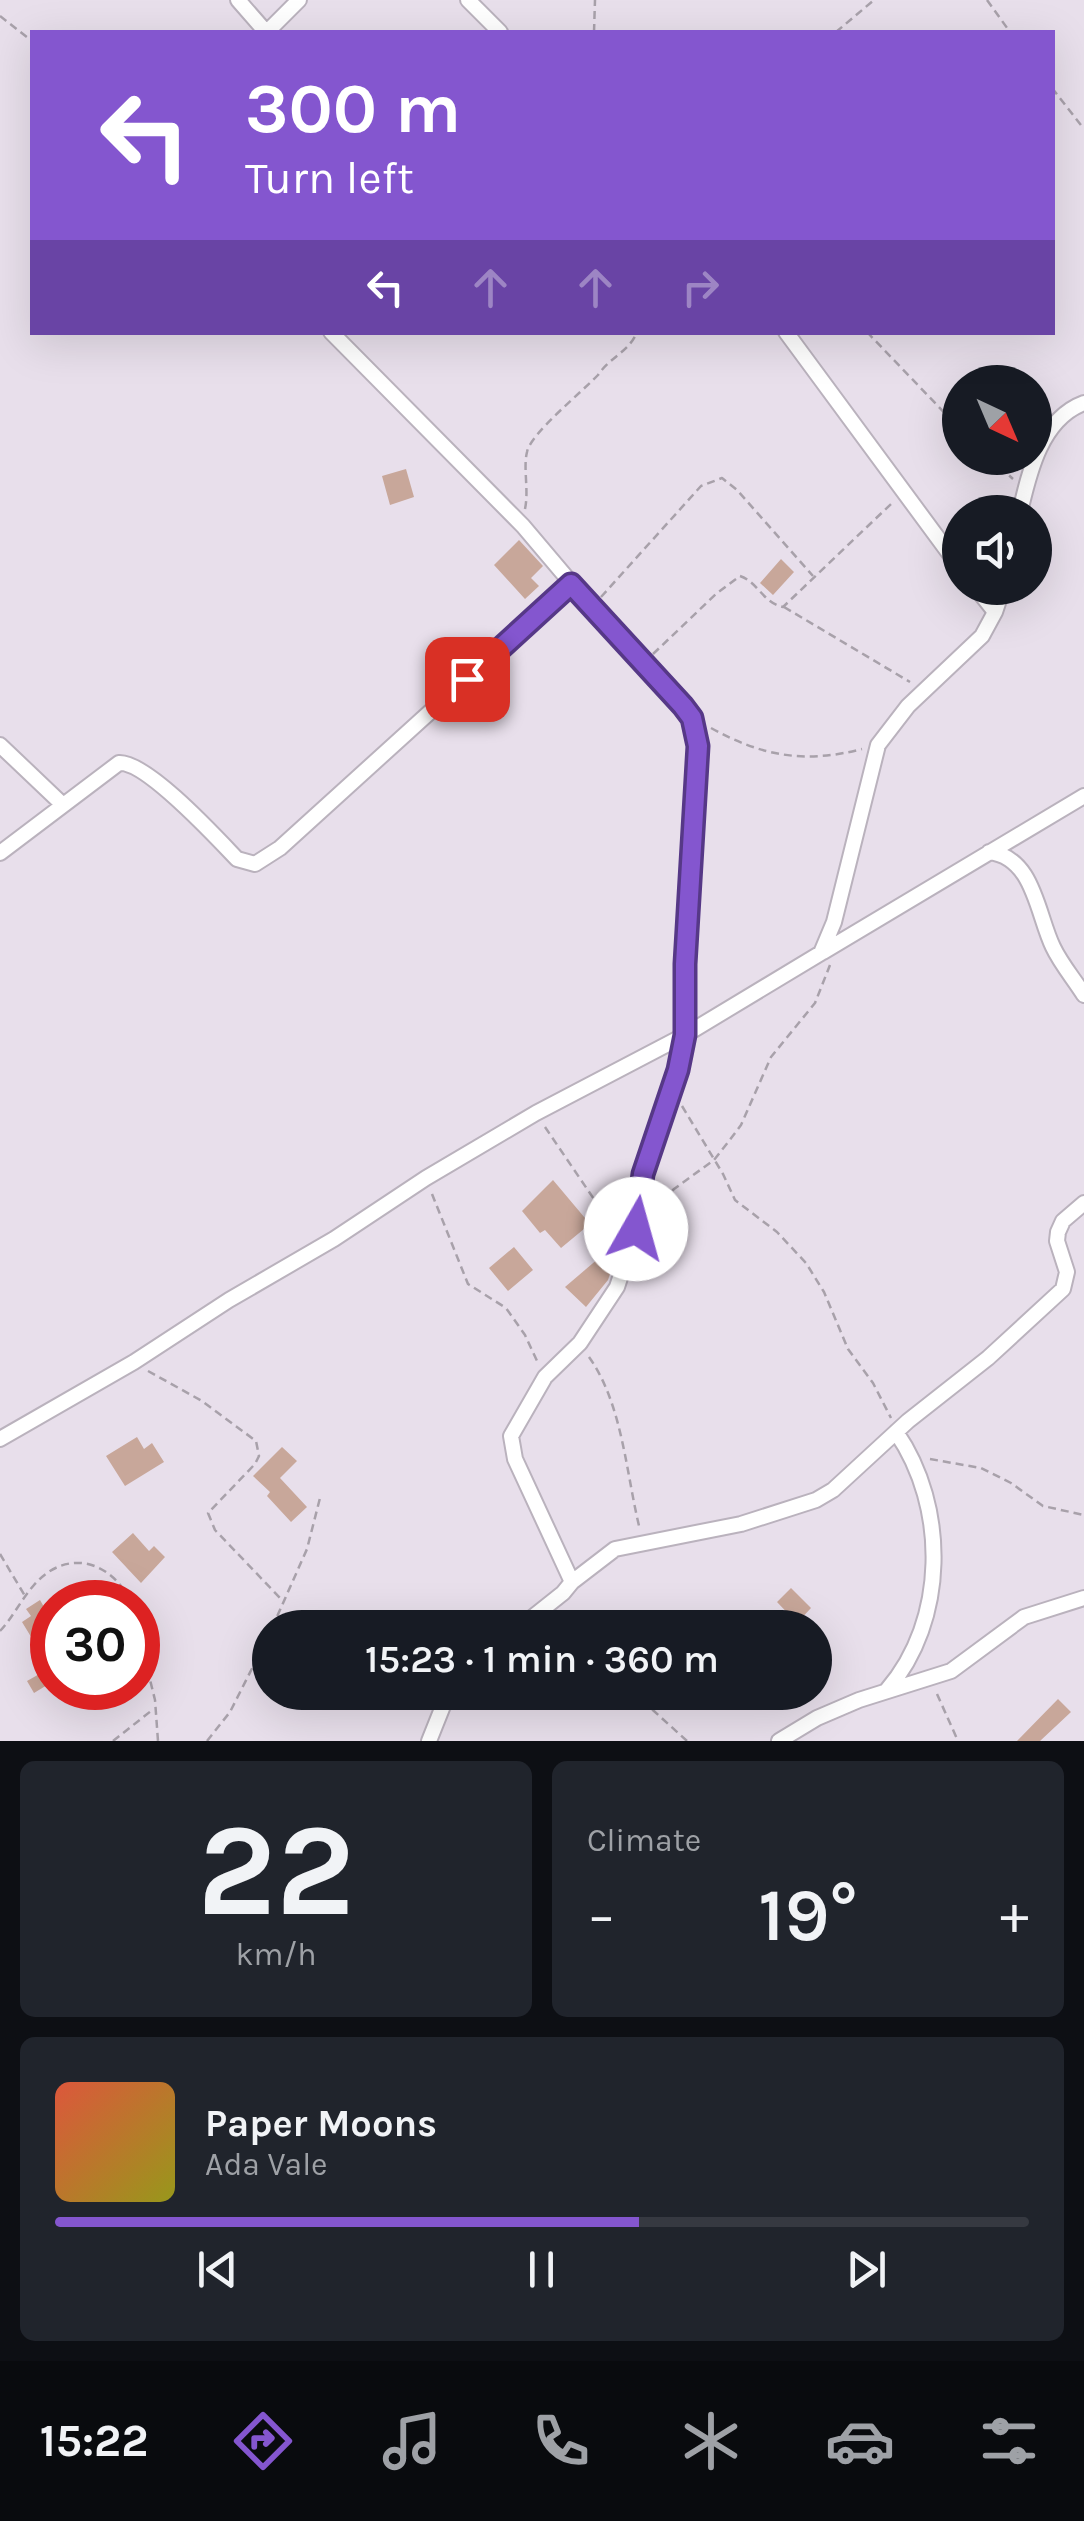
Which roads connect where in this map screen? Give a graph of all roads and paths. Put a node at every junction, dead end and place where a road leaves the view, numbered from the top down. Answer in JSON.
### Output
{"nodes":[{"id":1,"x":238,"y":0,"type":"edge"},
{"id":2,"x":299,"y":0,"type":"edge"},
{"id":3,"x":468,"y":0,"type":"edge"},
{"id":4,"x":595,"y":0,"type":"edge"},
{"id":5,"x":874,"y":0,"type":"edge"},
{"id":6,"x":986,"y":0,"type":"edge"},
{"id":7,"x":0,"y":16,"type":"edge"},
{"id":8,"x":264,"y":30,"type":"edge"},
{"id":9,"x":268,"y":30,"type":"edge"},
{"id":10,"x":498,"y":30,"type":"edge"},
{"id":11,"x":594,"y":30,"type":"edge"},
{"id":12,"x":838,"y":30,"type":"edge"},
{"id":13,"x":1008,"y":30,"type":"edge"},
{"id":14,"x":30,"y":39,"type":"edge"},
{"id":15,"x":1055,"y":92,"type":"edge"},
{"id":16,"x":1084,"y":129,"type":"edge"},
{"id":17,"x":334,"y":335,"type":"edge"},
{"id":18,"x":635,"y":335,"type":"edge"},
{"id":19,"x":788,"y":335,"type":"edge"},
{"id":20,"x":870,"y":335,"type":"edge"},
{"id":21,"x":1084,"y":402,"type":"edge"},
{"id":22,"x":942,"y":410,"type":"edge"},
{"id":23,"x":1009,"y":475,"type":"edge"},
{"id":24,"x":1025,"y":490,"type":"junction"},
{"id":25,"x":903,"y":492,"type":"junction"},
{"id":26,"x":1024,"y":495,"type":"edge"},
{"id":27,"x":523,"y":526,"type":"junction"},
{"id":28,"x":942,"y":544,"type":"edge"},
{"id":29,"x":814,"y":577,"type":"junction"},
{"id":30,"x":571,"y":584,"type":"junction"},
{"id":31,"x":989,"y":605,"type":"edge"},
{"id":32,"x":997,"y":605,"type":"edge"},
{"id":33,"x":591,"y":607,"type":"junction"},
{"id":34,"x":784,"y":607,"type":"junction"},
{"id":35,"x":995,"y":612,"type":"junction"},
{"id":36,"x":643,"y":664,"type":"junction"},
{"id":37,"x":924,"y":690,"type":"junction"},
{"id":38,"x":692,"y":718,"type":"junction"},
{"id":39,"x":0,"y":745,"type":"edge"},
{"id":40,"x":878,"y":745,"type":"junction"},
{"id":41,"x":1084,"y":796,"type":"edge"},
{"id":42,"x":62,"y":804,"type":"junction"},
{"id":43,"x":988,"y":852,"type":"junction"},
{"id":44,"x":0,"y":853,"type":"edge"},
{"id":45,"x":837,"y":944,"type":"junction"},
{"id":46,"x":821,"y":953,"type":"junction"},
{"id":47,"x":1084,"y":995,"type":"edge"},
{"id":48,"x":685,"y":1035,"type":"junction"},
{"id":49,"x":678,"y":1070,"type":"junction"},
{"id":50,"x":536,"y":1113,"type":"junction"},
{"id":51,"x":714,"y":1160,"type":"junction"},
{"id":52,"x":426,"y":1178,"type":"junction"},
{"id":53,"x":1084,"y":1203,"type":"edge"},
{"id":54,"x":636,"y":1229,"type":"junction"},
{"id":55,"x":630,"y":1250,"type":"junction"},
{"id":56,"x":580,"y":1343,"type":"junction"},
{"id":57,"x":134,"y":1362,"type":"junction"},
{"id":58,"x":545,"y":1377,"type":"junction"},
{"id":59,"x":896,"y":1432,"type":"junction"},
{"id":60,"x":0,"y":1439,"type":"edge"},
{"id":61,"x":909,"y":1454,"type":"junction"},
{"id":62,"x":320,"y":1498,"type":"dead end"},
{"id":63,"x":1084,"y":1514,"type":"edge"},
{"id":64,"x":643,"y":1543,"type":"junction"},
{"id":65,"x":0,"y":1554,"type":"edge"},
{"id":66,"x":39,"y":1580,"type":"edge"},
{"id":67,"x":115,"y":1580,"type":"edge"},
{"id":68,"x":572,"y":1582,"type":"junction"},
{"id":69,"x":30,"y":1590,"type":"edge"},
{"id":70,"x":26,"y":1596,"type":"junction"},
{"id":71,"x":1084,"y":1598,"type":"edge"},
{"id":72,"x":282,"y":1600,"type":"junction"},
{"id":73,"x":278,"y":1610,"type":"edge"},
{"id":74,"x":540,"y":1610,"type":"edge"},
{"id":75,"x":0,"y":1631,"type":"edge"},
{"id":76,"x":252,"y":1669,"type":"edge"},
{"id":77,"x":930,"y":1679,"type":"junction"},
{"id":78,"x":887,"y":1690,"type":"junction"},
{"id":79,"x":154,"y":1710,"type":"joint"},
{"id":80,"x":441,"y":1710,"type":"edge"},
{"id":81,"x":652,"y":1710,"type":"edge"},
{"id":82,"x":113,"y":1741,"type":"edge"},
{"id":83,"x":158,"y":1741,"type":"edge"},
{"id":84,"x":207,"y":1741,"type":"edge"},
{"id":85,"x":429,"y":1741,"type":"edge"},
{"id":86,"x":686,"y":1741,"type":"edge"},
{"id":87,"x":779,"y":1741,"type":"edge"},
{"id":88,"x":958,"y":1741,"type":"edge"}],
"edges":[{"from":1,"to":8,"type":"street"},
{"from":2,"to":9,"type":"street"},
{"from":3,"to":10,"type":"street"},
{"from":4,"to":11,"type":"path"},
{"from":5,"to":12,"type":"path"},
{"from":6,"to":13,"type":"path"},
{"from":7,"to":14,"type":"path"},
{"from":15,"to":16,"type":"path"},
{"from":17,"to":27,"type":"street"},
{"from":18,"to":27,"type":"path"},
{"from":19,"to":25,"type":"street"},
{"from":20,"to":22,"type":"path"},
{"from":21,"to":24,"type":"street"},
{"from":23,"to":24,"type":"path"},
{"from":24,"to":26,"type":"street"},
{"from":25,"to":28,"type":"street"},
{"from":25,"to":29,"type":"path"},
{"from":27,"to":30,"type":"street"},
{"from":29,"to":33,"type":"path"},
{"from":29,"to":34,"type":"path"},
{"from":30,"to":33,"type":"street"},
{"from":30,"to":42,"type":"street"},
{"from":31,"to":35,"type":"street"},
{"from":32,"to":35,"type":"street"},
{"from":33,"to":36,"type":"street"},
{"from":34,"to":36,"type":"path"},
{"from":34,"to":37,"type":"path"},
{"from":35,"to":37,"type":"street"},
{"from":36,"to":38,"type":"street"},
{"from":37,"to":40,"type":"street"},
{"from":38,"to":40,"type":"path"},
{"from":38,"to":48,"type":"street"},
{"from":39,"to":42,"type":"street"},
{"from":40,"to":46,"type":"street"},
{"from":41,"to":43,"type":"street"},
{"from":42,"to":44,"type":"street"},
{"from":43,"to":45,"type":"street"},
{"from":43,"to":47,"type":"street"},
{"from":45,"to":46,"type":"street"},
{"from":45,"to":51,"type":"path"},
{"from":46,"to":48,"type":"street"},
{"from":48,"to":49,"type":"street"},
{"from":48,"to":50,"type":"street"},
{"from":49,"to":51,"type":"path"},
{"from":49,"to":54,"type":"street"},
{"from":50,"to":52,"type":"street"},
{"from":50,"to":55,"type":"path"},
{"from":51,"to":54,"type":"path"},
{"from":51,"to":59,"type":"path"},
{"from":52,"to":57,"type":"street"},
{"from":52,"to":58,"type":"path"},
{"from":53,"to":59,"type":"street"},
{"from":54,"to":55,"type":"street"},
{"from":55,"to":56,"type":"street"},
{"from":56,"to":58,"type":"street"},
{"from":56,"to":64,"type":"path"},
{"from":57,"to":60,"type":"street"},
{"from":57,"to":72,"type":"path"},
{"from":58,"to":68,"type":"street"},
{"from":59,"to":61,"type":"street"},
{"from":59,"to":64,"type":"street"},
{"from":61,"to":63,"type":"path"},
{"from":61,"to":78,"type":"street"},
{"from":62,"to":72,"type":"path"},
{"from":64,"to":68,"type":"street"},
{"from":65,"to":70,"type":"path"},
{"from":66,"to":67,"type":"path"},
{"from":68,"to":74,"type":"street"},
{"from":69,"to":70,"type":"path"},
{"from":70,"to":75,"type":"path"},
{"from":71,"to":77,"type":"street"},
{"from":72,"to":73,"type":"path"},
{"from":76,"to":84,"type":"path"},
{"from":77,"to":78,"type":"street"},
{"from":77,"to":88,"type":"path"},
{"from":78,"to":87,"type":"street"},
{"from":79,"to":82,"type":"path"},
{"from":79,"to":83,"type":"path"},
{"from":80,"to":85,"type":"street"},
{"from":81,"to":86,"type":"path"}]}
